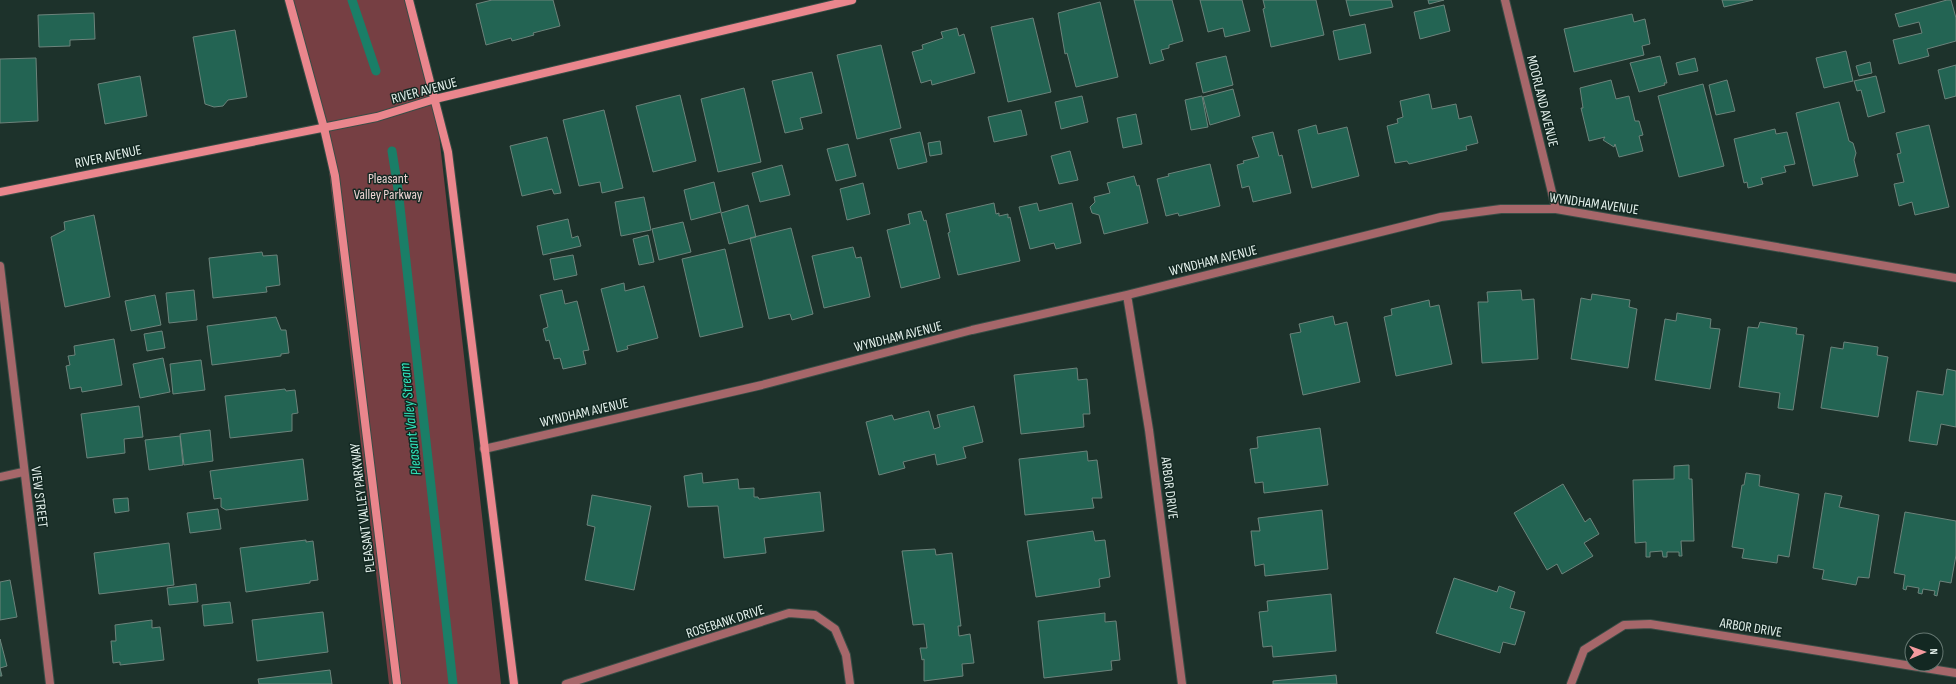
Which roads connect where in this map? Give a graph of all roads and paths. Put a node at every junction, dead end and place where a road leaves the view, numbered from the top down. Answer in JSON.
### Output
{"nodes":[{"id":1,"x":289,"y":0,"type":"edge"},
{"id":2,"x":410,"y":0,"type":"edge"},
{"id":3,"x":852,"y":0,"type":"edge"},
{"id":4,"x":1504,"y":0,"type":"edge"},
{"id":5,"x":435,"y":99,"type":"junction"},
{"id":6,"x":324,"y":128,"type":"junction"},
{"id":7,"x":0,"y":192,"type":"edge"},
{"id":8,"x":1556,"y":209,"type":"junction"},
{"id":9,"x":0,"y":266,"type":"edge"},
{"id":10,"x":1956,"y":278,"type":"edge"},
{"id":11,"x":1127,"y":295,"type":"junction"},
{"id":12,"x":484,"y":449,"type":"junction"},
{"id":13,"x":23,"y":472,"type":"junction"},
{"id":14,"x":0,"y":477,"type":"edge"},
{"id":15,"x":1956,"y":673,"type":"edge"},
{"id":16,"x":50,"y":684,"type":"edge"},
{"id":17,"x":397,"y":684,"type":"edge"},
{"id":18,"x":514,"y":684,"type":"edge"},
{"id":19,"x":566,"y":684,"type":"edge"},
{"id":20,"x":850,"y":684,"type":"edge"},
{"id":21,"x":1182,"y":684,"type":"edge"},
{"id":22,"x":1571,"y":684,"type":"edge"}],
"edges":[{"from":1,"to":6,"type":"street","name":"PLEASANT VALLEY PARKWAY"},
{"from":2,"to":5,"type":"street"},
{"from":3,"to":5,"type":"street","name":"RIVER AVENUE"},
{"from":4,"to":8,"type":"street","name":"MOORLAND AVENUE"},
{"from":5,"to":6,"type":"street","name":"RIVER AVENUE"},
{"from":5,"to":12,"type":"street"},
{"from":6,"to":7,"type":"street","name":"RIVER AVENUE"},
{"from":6,"to":17,"type":"street","name":"PLEASANT VALLEY PARKWAY"},
{"from":8,"to":10,"type":"street","name":"WYNDHAM AVENUE"},
{"from":8,"to":11,"type":"street","name":"WYNDHAM AVENUE"},
{"from":9,"to":13,"type":"street","name":"VIEW STREET"},
{"from":11,"to":12,"type":"street","name":"WYNDHAM AVENUE"},
{"from":11,"to":21,"type":"street","name":"ARBOR DRIVE"},
{"from":12,"to":18,"type":"street"},
{"from":13,"to":14,"type":"street"},
{"from":13,"to":16,"type":"street","name":"VIEW STREET"},
{"from":15,"to":22,"type":"street","name":"ARBOR DRIVE"},
{"from":19,"to":20,"type":"street","name":"ROSEBANK DRIVE"}]}
